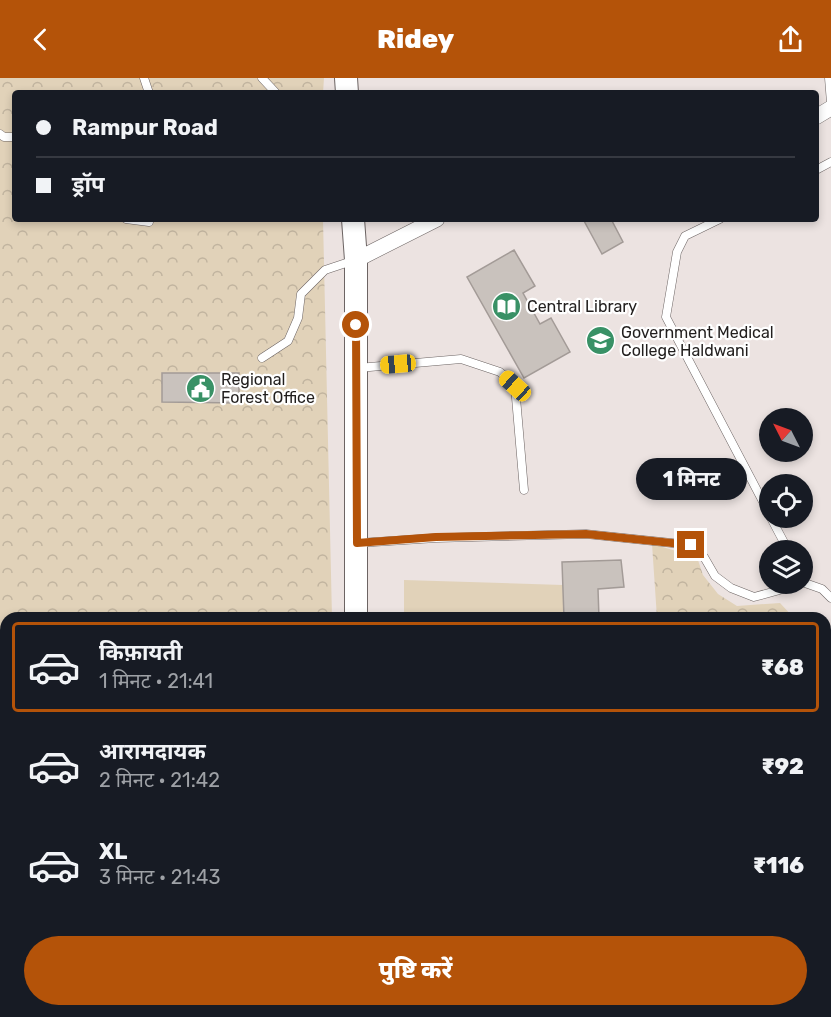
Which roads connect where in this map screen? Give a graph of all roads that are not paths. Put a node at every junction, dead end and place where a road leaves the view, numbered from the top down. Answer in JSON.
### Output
{"nodes":[{"id":1,"x":262,"y":78,"type":"edge"},
{"id":2,"x":829,"y":78,"type":"edge"},
{"id":3,"x":273,"y":90,"type":"edge"},
{"id":4,"x":831,"y":103,"type":"edge"},
{"id":5,"x":353,"y":222,"type":"edge"},
{"id":6,"x":431,"y":222,"type":"edge"},
{"id":7,"x":714,"y":222,"type":"edge"},
{"id":8,"x":356,"y":260,"type":"junction"},
{"id":9,"x":262,"y":358,"type":"dead end"},
{"id":10,"x":356,"y":368,"type":"junction"},
{"id":11,"x":524,"y":490,"type":"dead end"},
{"id":12,"x":759,"y":495,"type":"edge"},
{"id":13,"x":357,"y":543,"type":"junction"},
{"id":14,"x":813,"y":585,"type":"edge"},
{"id":15,"x":831,"y":587,"type":"edge"},
{"id":16,"x":822,"y":589,"type":"junction"},
{"id":17,"x":765,"y":594,"type":"edge"},
{"id":18,"x":831,"y":598,"type":"edge"},
{"id":19,"x":356,"y":612,"type":"edge"}],
"edges":[{"from":1,"to":3,"type":"lane"},
{"from":2,"to":4,"type":"lane"},
{"from":5,"to":8,"type":"main road"},
{"from":6,"to":8,"type":"street"},
{"from":7,"to":12,"type":"lane"},
{"from":8,"to":9,"type":"lane"},
{"from":8,"to":10,"type":"main road"},
{"from":10,"to":11,"type":"lane"},
{"from":10,"to":13,"type":"main road"},
{"from":13,"to":17,"type":"lane"},
{"from":13,"to":19,"type":"main road"},
{"from":14,"to":16,"type":"lane"},
{"from":15,"to":16,"type":"lane"},
{"from":16,"to":18,"type":"lane"}]}
